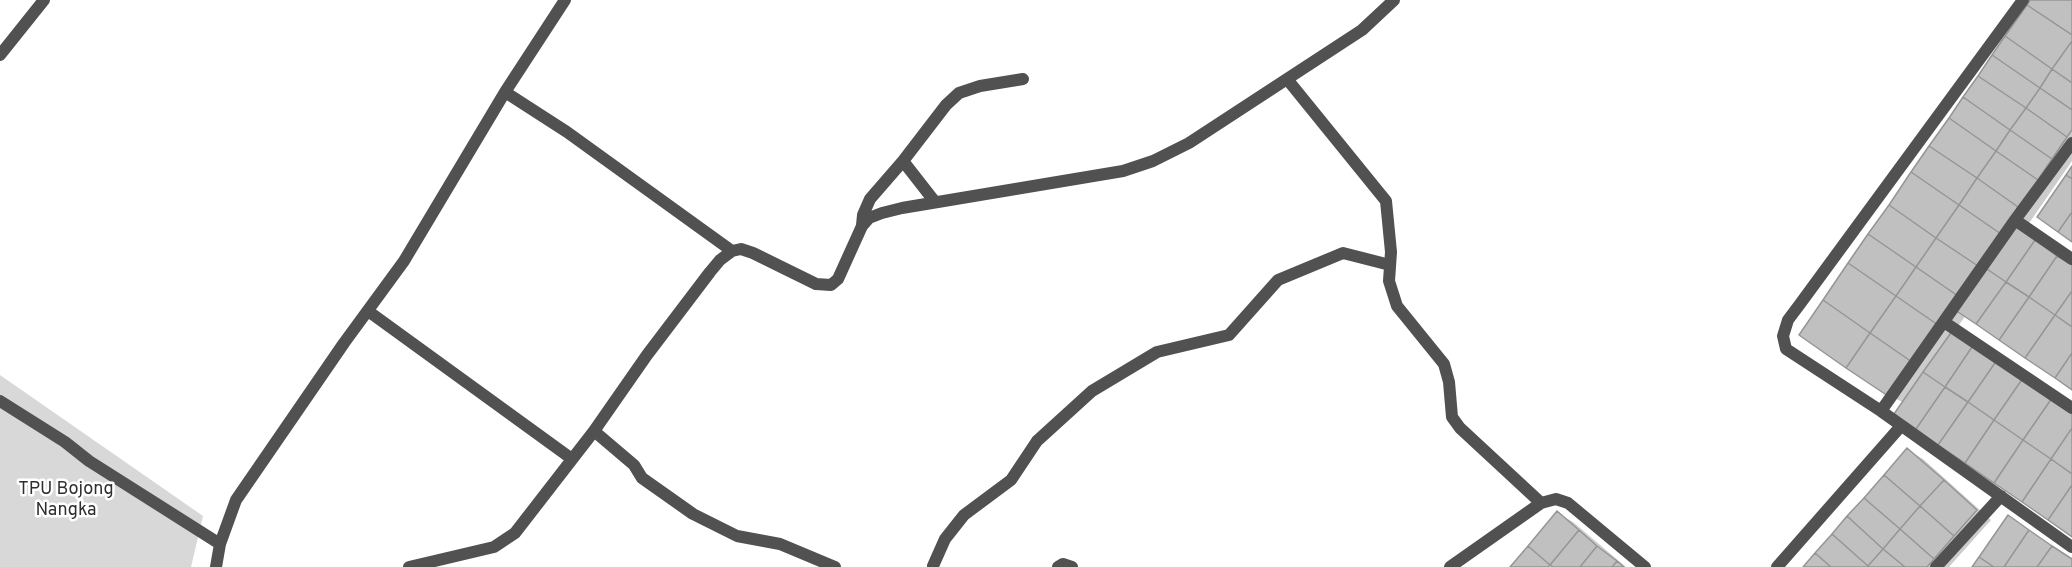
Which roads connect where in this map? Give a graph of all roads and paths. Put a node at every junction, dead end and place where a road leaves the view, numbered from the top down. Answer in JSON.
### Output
{"nodes":[{"id":1,"x":44,"y":0,"type":"edge"},
{"id":2,"x":565,"y":0,"type":"edge"},
{"id":3,"x":1394,"y":0,"type":"edge"},
{"id":4,"x":2023,"y":0,"type":"edge"},
{"id":5,"x":0,"y":55,"type":"edge"},
{"id":6,"x":1023,"y":79,"type":"dead end"},
{"id":7,"x":1287,"y":79,"type":"junction"},
{"id":8,"x":505,"y":92,"type":"junction"},
{"id":9,"x":2072,"y":143,"type":"edge"},
{"id":10,"x":903,"y":161,"type":"junction"},
{"id":11,"x":935,"y":202,"type":"junction"},
{"id":12,"x":2015,"y":220,"type":"junction"},
{"id":13,"x":862,"y":226,"type":"junction"},
{"id":14,"x":732,"y":251,"type":"junction"},
{"id":15,"x":2072,"y":259,"type":"edge"},
{"id":16,"x":1390,"y":265,"type":"junction"},
{"id":17,"x":368,"y":311,"type":"junction"},
{"id":18,"x":1944,"y":322,"type":"junction"},
{"id":19,"x":0,"y":401,"type":"edge"},
{"id":20,"x":2072,"y":408,"type":"edge"},
{"id":21,"x":1881,"y":411,"type":"junction"},
{"id":22,"x":1901,"y":426,"type":"junction"},
{"id":23,"x":594,"y":431,"type":"junction"},
{"id":24,"x":572,"y":459,"type":"junction"},
{"id":25,"x":2001,"y":496,"type":"junction"},
{"id":26,"x":1541,"y":503,"type":"junction"},
{"id":27,"x":220,"y":544,"type":"junction"},
{"id":28,"x":2072,"y":548,"type":"edge"},
{"id":29,"x":216,"y":567,"type":"edge"},
{"id":30,"x":409,"y":567,"type":"edge"},
{"id":31,"x":835,"y":567,"type":"edge"},
{"id":32,"x":936,"y":567,"type":"edge"},
{"id":33,"x":1058,"y":567,"type":"edge"},
{"id":34,"x":1072,"y":567,"type":"edge"},
{"id":35,"x":1450,"y":567,"type":"edge"},
{"id":36,"x":1646,"y":567,"type":"edge"},
{"id":37,"x":1777,"y":567,"type":"edge"},
{"id":38,"x":1936,"y":567,"type":"edge"}],
"edges":[{"from":1,"to":5,"type":"street"},
{"from":2,"to":8,"type":"street"},
{"from":3,"to":7,"type":"street"},
{"from":4,"to":21,"type":"street"},
{"from":6,"to":10,"type":"street"},
{"from":7,"to":11,"type":"street"},
{"from":7,"to":16,"type":"street"},
{"from":8,"to":14,"type":"street"},
{"from":8,"to":17,"type":"street"},
{"from":9,"to":12,"type":"street"},
{"from":10,"to":11,"type":"street"},
{"from":10,"to":13,"type":"street"},
{"from":11,"to":13,"type":"street"},
{"from":12,"to":15,"type":"street"},
{"from":12,"to":18,"type":"street"},
{"from":13,"to":14,"type":"street"},
{"from":14,"to":23,"type":"street"},
{"from":16,"to":26,"type":"street"},
{"from":16,"to":32,"type":"street"},
{"from":17,"to":24,"type":"street"},
{"from":17,"to":27,"type":"street"},
{"from":18,"to":20,"type":"street"},
{"from":18,"to":21,"type":"street"},
{"from":19,"to":27,"type":"street"},
{"from":21,"to":22,"type":"street"},
{"from":22,"to":25,"type":"street"},
{"from":22,"to":37,"type":"street"},
{"from":23,"to":24,"type":"street"},
{"from":23,"to":31,"type":"street"},
{"from":24,"to":30,"type":"street"},
{"from":25,"to":28,"type":"street"},
{"from":25,"to":38,"type":"street"},
{"from":26,"to":35,"type":"street"},
{"from":26,"to":36,"type":"street"},
{"from":27,"to":29,"type":"street"},
{"from":33,"to":34,"type":"street"}]}
